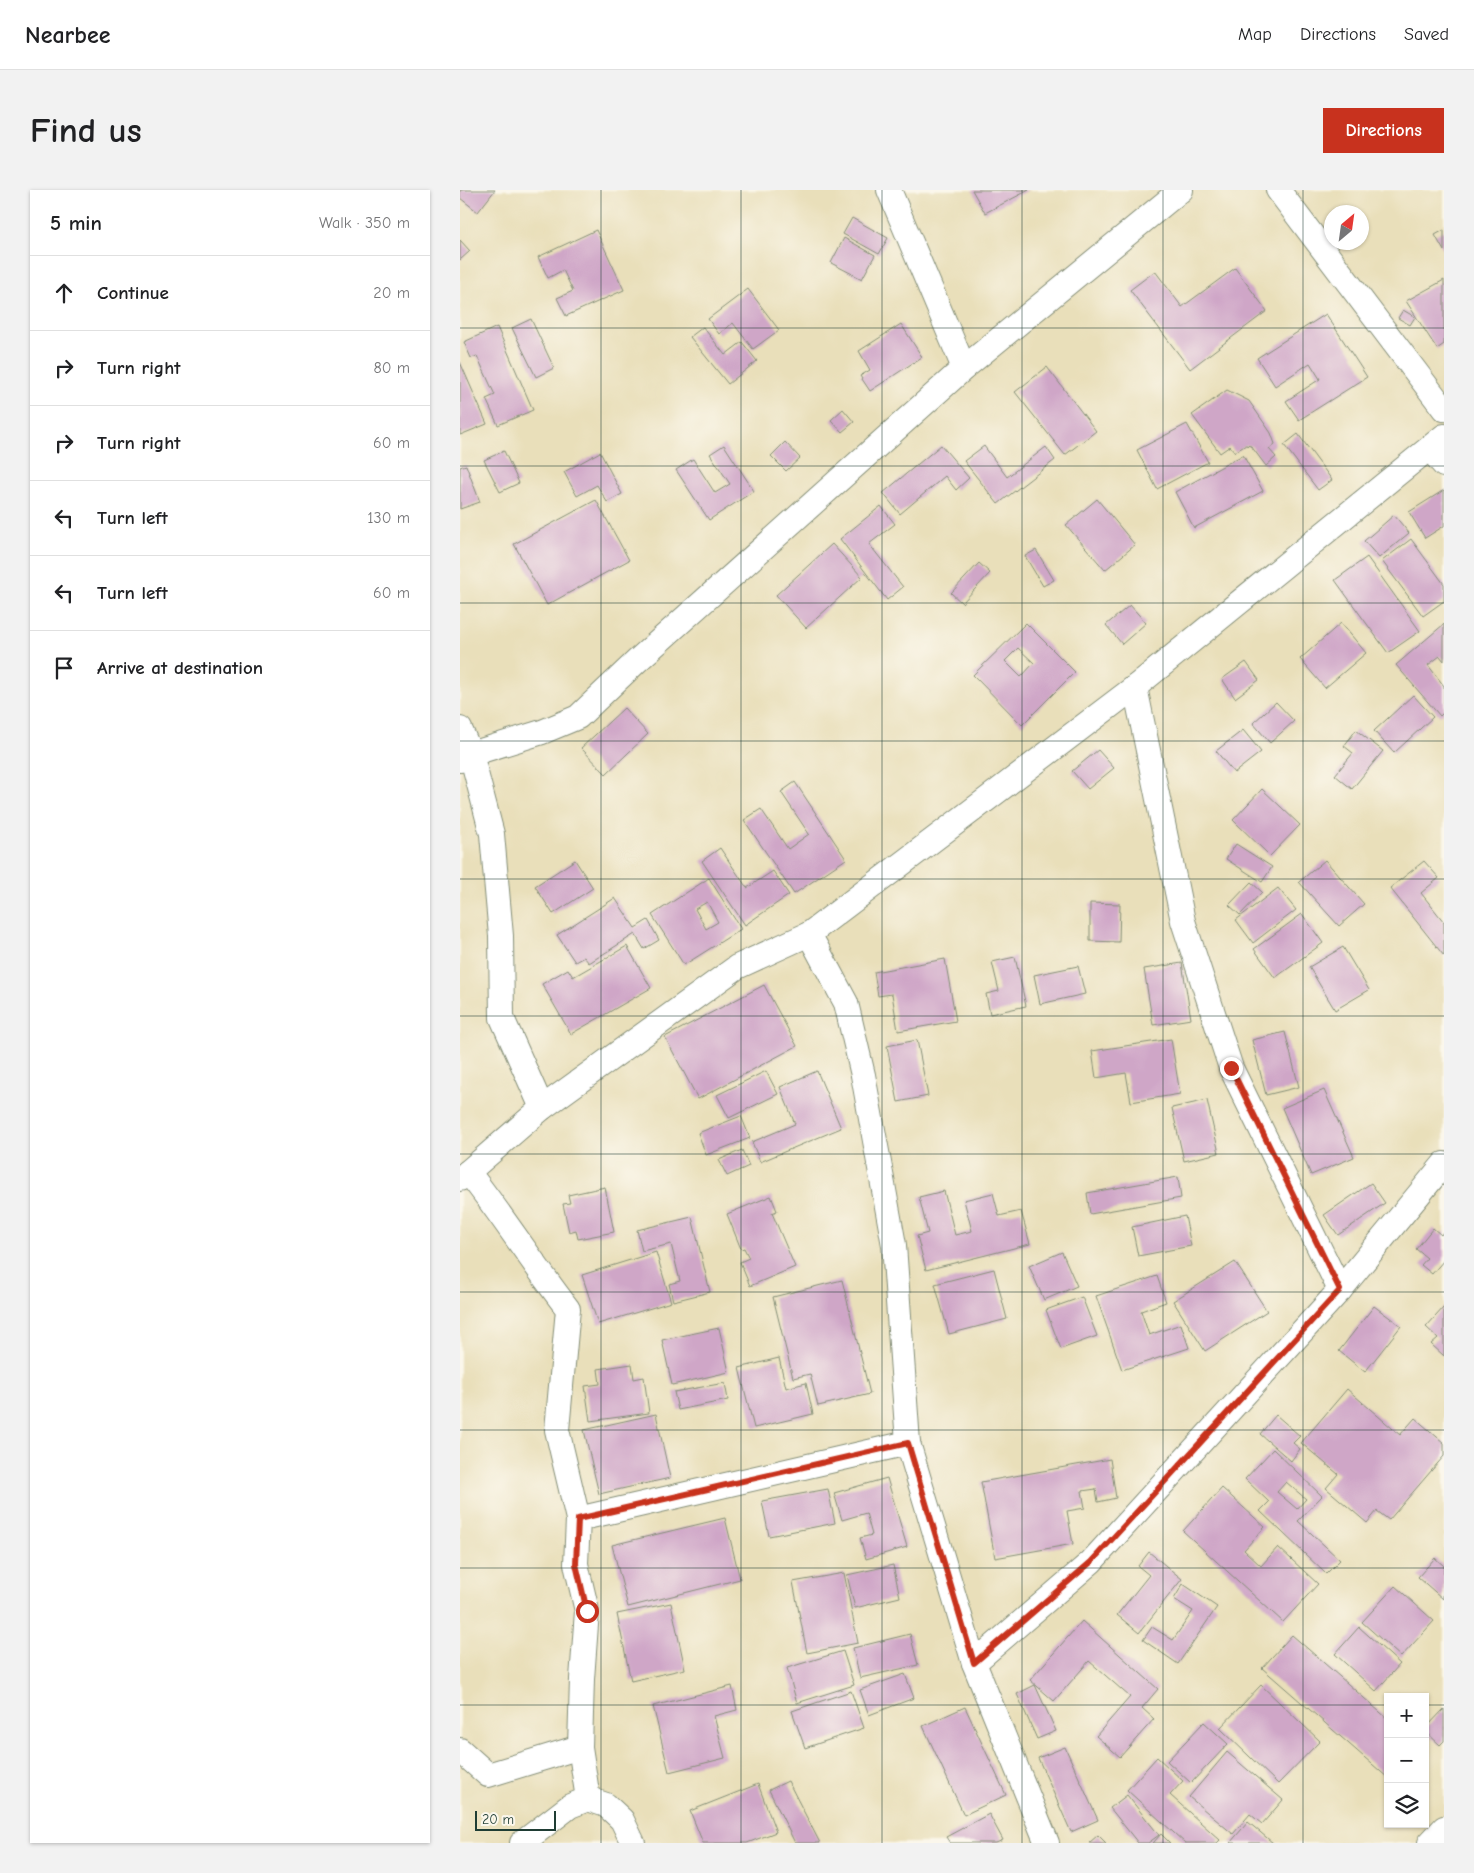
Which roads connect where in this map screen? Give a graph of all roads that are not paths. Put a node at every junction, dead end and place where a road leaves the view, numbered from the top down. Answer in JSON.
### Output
{"nodes":[{"id":1,"x":889,"y":190,"type":"edge"},
{"id":2,"x":1181,"y":190,"type":"edge"},
{"id":3,"x":1278,"y":190,"type":"edge"},
{"id":4,"x":964,"y":368,"type":"junction"},
{"id":5,"x":1444,"y":409,"type":"edge"},
{"id":6,"x":1439,"y":450,"type":"edge"},
{"id":7,"x":1135,"y":687,"type":"junction"},
{"id":8,"x":460,"y":729,"type":"edge"},
{"id":9,"x":465,"y":757,"type":"edge"},
{"id":10,"x":809,"y":934,"type":"junction"},
{"id":11,"x":542,"y":1108,"type":"junction"},
{"id":12,"x":1444,"y":1164,"type":"edge"},
{"id":13,"x":464,"y":1176,"type":"edge"},
{"id":14,"x":1340,"y":1290,"type":"junction"},
{"id":15,"x":908,"y":1443,"type":"junction"},
{"id":16,"x":578,"y":1519,"type":"junction"},
{"id":17,"x":974,"y":1663,"type":"junction"},
{"id":18,"x":580,"y":1747,"type":"junction"},
{"id":19,"x":460,"y":1750,"type":"edge"},
{"id":20,"x":588,"y":1799,"type":"junction"},
{"id":21,"x":1444,"y":1828,"type":"edge"},
{"id":22,"x":522,"y":1843,"type":"edge"},
{"id":23,"x":633,"y":1843,"type":"edge"},
{"id":24,"x":1047,"y":1843,"type":"edge"},
{"id":25,"x":1430,"y":1843,"type":"edge"}],
"edges":[{"from":1,"to":4,"type":"street"},
{"from":2,"to":4,"type":"street"},
{"from":3,"to":5,"type":"street"},
{"from":4,"to":9,"type":"street"},
{"from":6,"to":7,"type":"street"},
{"from":7,"to":10,"type":"street"},
{"from":7,"to":14,"type":"street"},
{"from":8,"to":9,"type":"street"},
{"from":9,"to":11,"type":"street"},
{"from":10,"to":11,"type":"street"},
{"from":10,"to":15,"type":"street"},
{"from":11,"to":13,"type":"street"},
{"from":12,"to":14,"type":"street"},
{"from":13,"to":16,"type":"street"},
{"from":14,"to":17,"type":"street"},
{"from":15,"to":16,"type":"street"},
{"from":15,"to":17,"type":"street"},
{"from":16,"to":18,"type":"street"},
{"from":17,"to":24,"type":"street"},
{"from":18,"to":19,"type":"street"},
{"from":18,"to":20,"type":"street"},
{"from":20,"to":22,"type":"street"},
{"from":20,"to":23,"type":"street"},
{"from":21,"to":25,"type":"street"}]}
